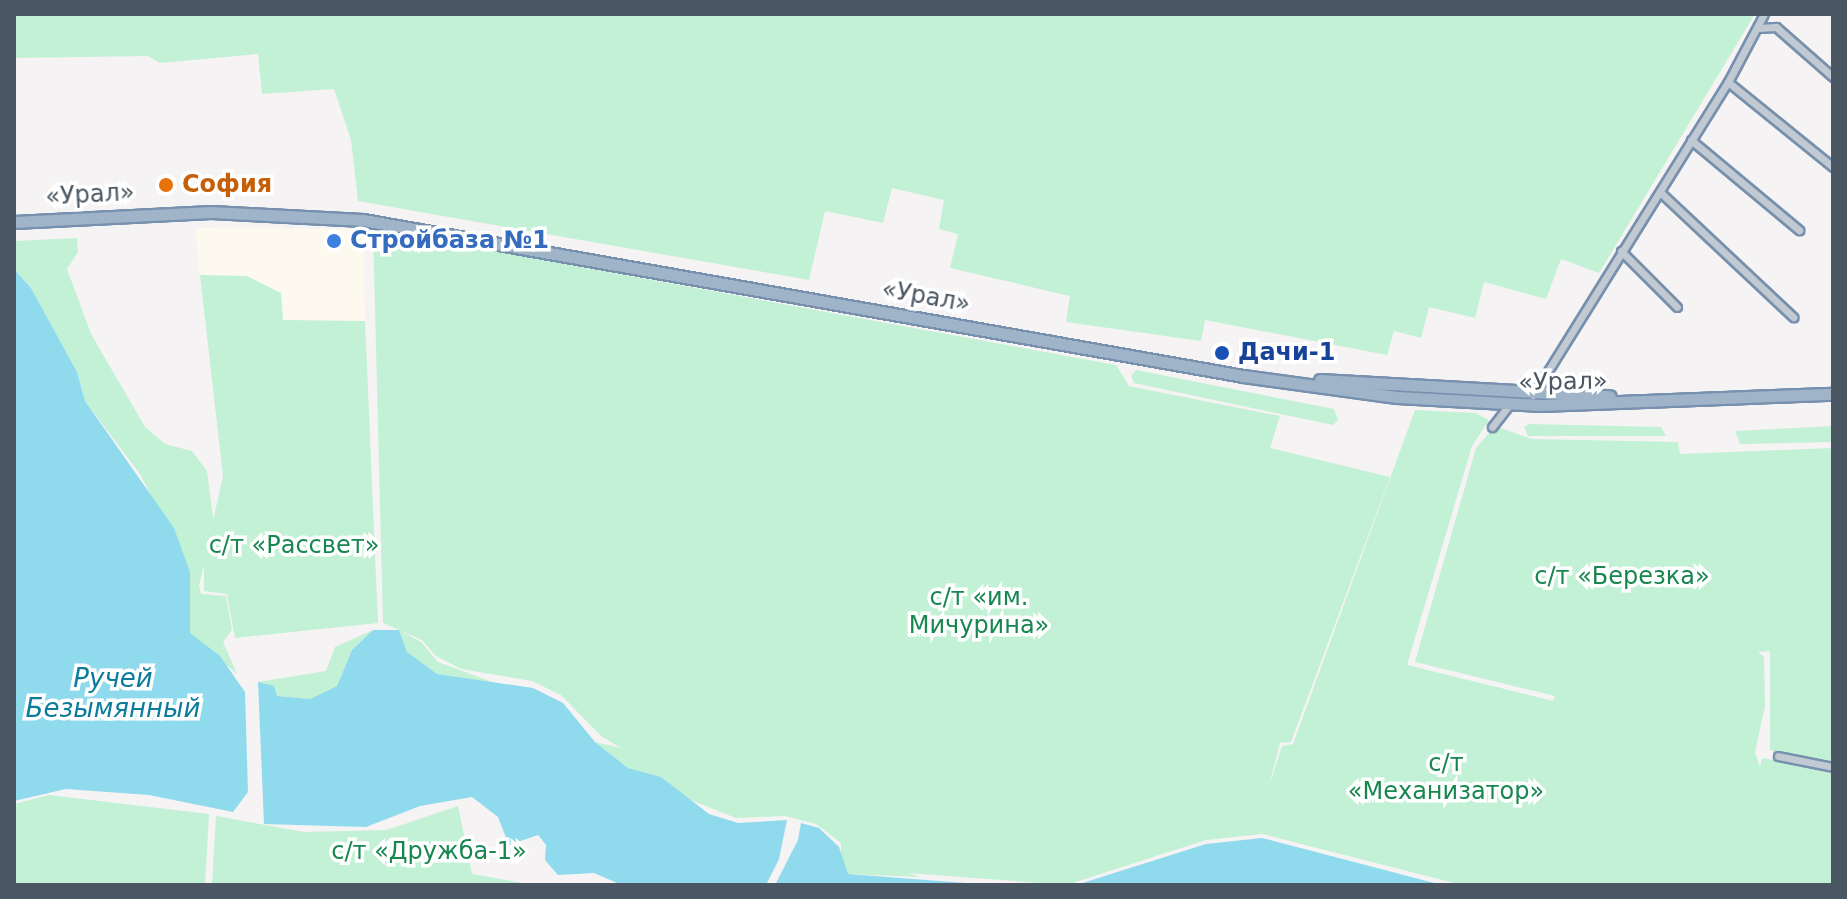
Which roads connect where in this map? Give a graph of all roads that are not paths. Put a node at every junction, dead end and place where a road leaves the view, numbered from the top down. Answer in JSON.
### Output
{"nodes":[{"id":1,"x":1764,"y":14,"type":"edge"},
{"id":2,"x":1756,"y":30,"type":"junction"},
{"id":3,"x":1833,"y":77,"type":"edge"},
{"id":4,"x":1728,"y":82,"type":"junction"},
{"id":5,"x":1691,"y":140,"type":"junction"},
{"id":6,"x":1833,"y":167,"type":"edge"},
{"id":7,"x":1660,"y":192,"type":"junction"},
{"id":8,"x":14,"y":214,"type":"edge"},
{"id":9,"x":14,"y":222,"type":"edge"},
{"id":10,"x":1799,"y":230,"type":"dead end"},
{"id":11,"x":1621,"y":251,"type":"junction"},
{"id":12,"x":1677,"y":307,"type":"dead end"},
{"id":13,"x":1793,"y":317,"type":"dead end"},
{"id":14,"x":1541,"y":378,"type":"junction"},
{"id":15,"x":1833,"y":387,"type":"edge"},
{"id":16,"x":1833,"y":394,"type":"edge"},
{"id":17,"x":1561,"y":395,"type":"junction"},
{"id":18,"x":1513,"y":399,"type":"junction"},
{"id":19,"x":1533,"y":400,"type":"junction"},
{"id":20,"x":1491,"y":404,"type":"junction"},
{"id":21,"x":1501,"y":415,"type":"junction"},
{"id":22,"x":1492,"y":427,"type":"dead end"},
{"id":23,"x":1778,"y":756,"type":"dead end"},
{"id":24,"x":1833,"y":767,"type":"edge"}],
"edges":[{"from":1,"to":2,"type":"street"},
{"from":2,"to":3,"type":"street"},
{"from":2,"to":4,"type":"street"},
{"from":4,"to":5,"type":"street"},
{"from":4,"to":6,"type":"street"},
{"from":5,"to":7,"type":"street"},
{"from":5,"to":10,"type":"street"},
{"from":7,"to":11,"type":"street"},
{"from":7,"to":13,"type":"street"},
{"from":8,"to":18,"type":"highway","name":"«Урал»"},
{"from":9,"to":20,"type":"highway","name":"«Урал»"},
{"from":11,"to":12,"type":"street"},
{"from":11,"to":14,"type":"street"},
{"from":14,"to":17,"type":"street"},
{"from":14,"to":18,"type":"street"},
{"from":14,"to":19,"type":"street"},
{"from":15,"to":17,"type":"highway","name":"«Урал»"},
{"from":16,"to":19,"type":"highway","name":"«Урал»"},
{"from":17,"to":19,"type":"highway","name":"«Урал»"},
{"from":18,"to":19,"type":"highway","name":"«Урал»"},
{"from":18,"to":20,"type":"highway","name":"«Урал»"},
{"from":18,"to":21,"type":"street"},
{"from":20,"to":21,"type":"street"},
{"from":21,"to":22,"type":"street"},
{"from":23,"to":24,"type":"street"}]}
